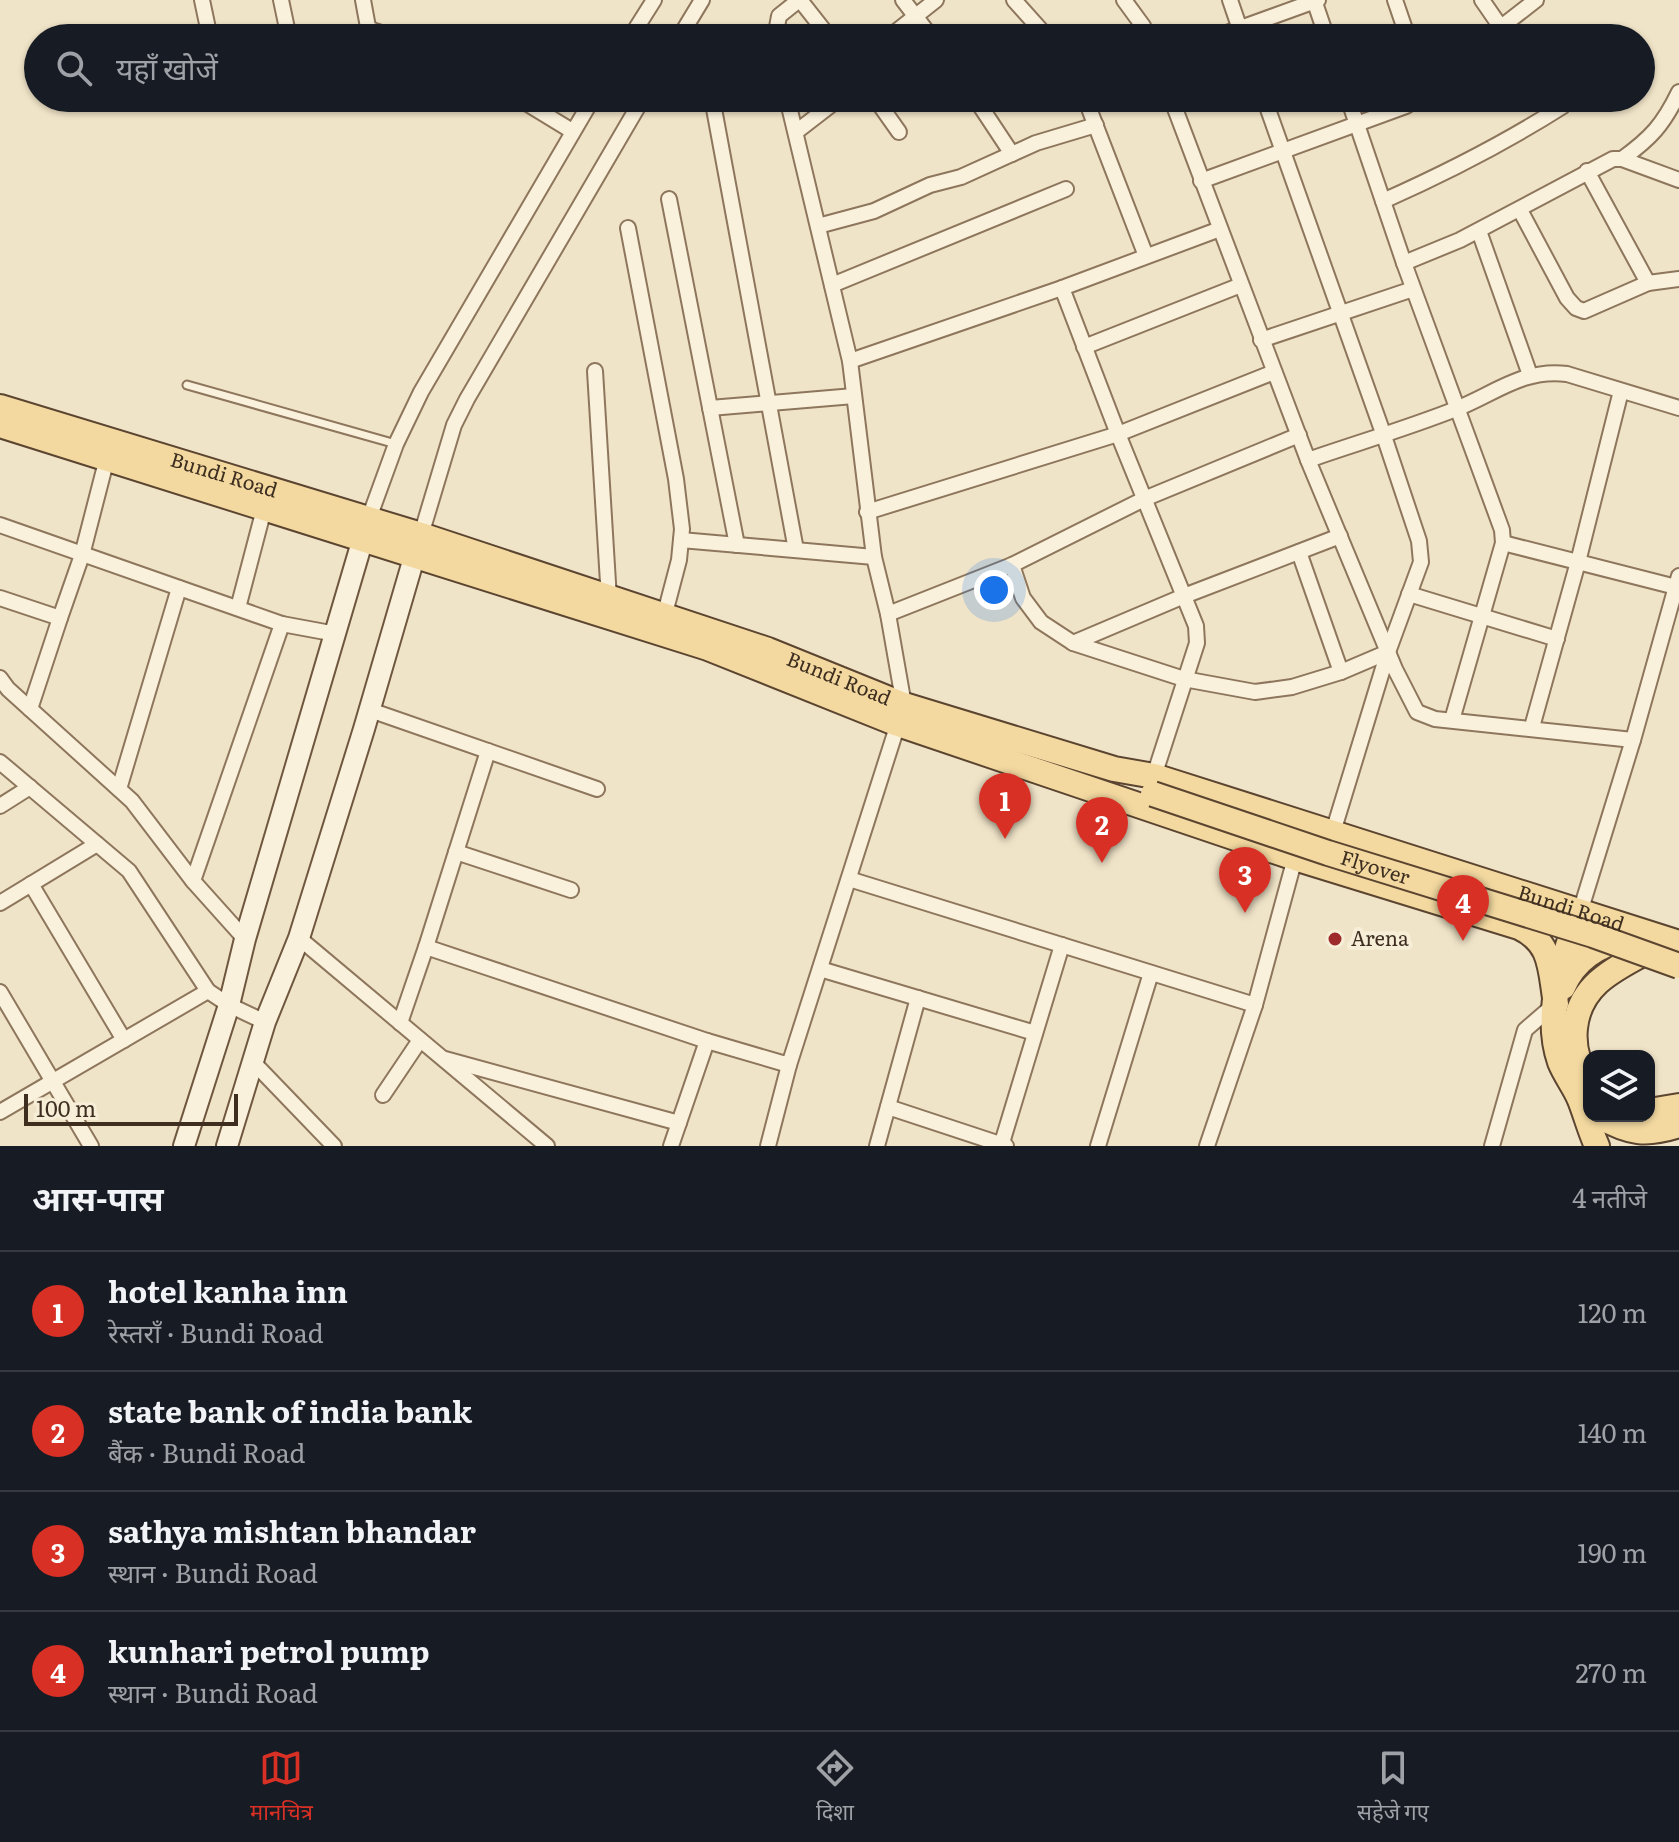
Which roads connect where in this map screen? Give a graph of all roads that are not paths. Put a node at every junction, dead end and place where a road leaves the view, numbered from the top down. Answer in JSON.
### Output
{"nodes":[{"id":1,"x":202,"y":0,"type":"edge"},
{"id":2,"x":281,"y":0,"type":"edge"},
{"id":3,"x":363,"y":0,"type":"edge"},
{"id":4,"x":654,"y":0,"type":"edge"},
{"id":5,"x":702,"y":0,"type":"edge"},
{"id":6,"x":800,"y":0,"type":"edge"},
{"id":7,"x":903,"y":0,"type":"edge"},
{"id":8,"x":936,"y":0,"type":"edge"},
{"id":9,"x":1014,"y":0,"type":"edge"},
{"id":10,"x":1124,"y":0,"type":"edge"},
{"id":11,"x":1230,"y":0,"type":"edge"},
{"id":12,"x":1315,"y":0,"type":"edge"},
{"id":13,"x":1395,"y":0,"type":"edge"},
{"id":14,"x":1482,"y":0,"type":"edge"},
{"id":15,"x":1536,"y":0,"type":"edge"},
{"id":16,"x":916,"y":16,"type":"junction"},
{"id":17,"x":207,"y":24,"type":"edge"},
{"id":18,"x":286,"y":24,"type":"edge"},
{"id":19,"x":367,"y":24,"type":"edge"},
{"id":20,"x":639,"y":24,"type":"edge"},
{"id":21,"x":687,"y":24,"type":"edge"},
{"id":22,"x":778,"y":24,"type":"edge"},
{"id":23,"x":819,"y":24,"type":"edge"},
{"id":24,"x":906,"y":24,"type":"edge"},
{"id":25,"x":922,"y":24,"type":"edge"},
{"id":26,"x":1035,"y":24,"type":"edge"},
{"id":27,"x":1142,"y":24,"type":"edge"},
{"id":28,"x":1238,"y":24,"type":"edge"},
{"id":29,"x":1261,"y":24,"type":"edge"},
{"id":30,"x":1323,"y":24,"type":"edge"},
{"id":31,"x":1403,"y":24,"type":"edge"},
{"id":32,"x":1499,"y":24,"type":"edge"},
{"id":33,"x":1508,"y":24,"type":"edge"},
{"id":34,"x":1679,"y":92,"type":"edge"},
{"id":35,"x":541,"y":112,"type":"edge"},
{"id":36,"x":584,"y":112,"type":"edge"},
{"id":37,"x":635,"y":112,"type":"edge"},
{"id":38,"x":715,"y":112,"type":"edge"},
{"id":39,"x":791,"y":112,"type":"edge"},
{"id":40,"x":822,"y":112,"type":"edge"},
{"id":41,"x":885,"y":112,"type":"edge"},
{"id":42,"x":984,"y":112,"type":"edge"},
{"id":43,"x":1091,"y":112,"type":"edge"},
{"id":44,"x":1176,"y":112,"type":"edge"},
{"id":45,"x":1269,"y":112,"type":"edge"},
{"id":46,"x":1353,"y":112,"type":"edge"},
{"id":47,"x":1391,"y":112,"type":"edge"},
{"id":48,"x":1553,"y":112,"type":"edge"},
{"id":49,"x":1664,"y":121,"type":"junction"},
{"id":50,"x":1096,"y":125,"type":"junction"},
{"id":51,"x":1357,"y":125,"type":"junction"},
{"id":52,"x":1679,"y":128,"type":"edge"},
{"id":53,"x":572,"y":131,"type":"junction"},
{"id":54,"x":796,"y":132,"type":"junction"},
{"id":55,"x":899,"y":132,"type":"dead end"},
{"id":56,"x":1283,"y":151,"type":"junction"},
{"id":57,"x":1012,"y":154,"type":"junction"},
{"id":58,"x":1622,"y":159,"type":"junction"},
{"id":59,"x":1587,"y":171,"type":"junction"},
{"id":60,"x":1679,"y":180,"type":"edge"},
{"id":61,"x":1201,"y":181,"type":"junction"},
{"id":62,"x":1066,"y":189,"type":"dead end"},
{"id":63,"x":669,"y":199,"type":"dead end"},
{"id":64,"x":1383,"y":201,"type":"junction"},
{"id":65,"x":1520,"y":210,"type":"junction"},
{"id":66,"x":818,"y":226,"type":"junction"},
{"id":67,"x":628,"y":228,"type":"dead end"},
{"id":68,"x":1220,"y":229,"type":"junction"},
{"id":69,"x":1479,"y":231,"type":"junction"},
{"id":70,"x":1146,"y":256,"type":"junction"},
{"id":71,"x":1404,"y":263,"type":"junction"},
{"id":72,"x":1679,"y":279,"type":"edge"},
{"id":73,"x":1648,"y":283,"type":"junction"},
{"id":74,"x":832,"y":285,"type":"junction"},
{"id":75,"x":1241,"y":285,"type":"junction"},
{"id":76,"x":1062,"y":288,"type":"junction"},
{"id":77,"x":1413,"y":289,"type":"junction"},
{"id":78,"x":1340,"y":313,"type":"junction"},
{"id":79,"x":1261,"y":340,"type":"junction"},
{"id":80,"x":1084,"y":347,"type":"junction"},
{"id":81,"x":850,"y":361,"type":"junction"},
{"id":82,"x":595,"y":371,"type":"dead end"},
{"id":83,"x":1274,"y":372,"type":"junction"},
{"id":84,"x":1530,"y":375,"type":"junction"},
{"id":85,"x":187,"y":385,"type":"dead end"},
{"id":86,"x":1621,"y":391,"type":"junction"},
{"id":87,"x":854,"y":396,"type":"junction"},
{"id":88,"x":768,"y":402,"type":"junction"},
{"id":89,"x":0,"y":407,"type":"edge"},
{"id":90,"x":710,"y":408,"type":"junction"},
{"id":91,"x":1679,"y":408,"type":"edge"},
{"id":92,"x":1456,"y":409,"type":"junction"},
{"id":93,"x":0,"y":425,"type":"edge"},
{"id":94,"x":1383,"y":433,"type":"junction"},
{"id":95,"x":1118,"y":434,"type":"junction"},
{"id":96,"x":1299,"y":435,"type":"junction"},
{"id":97,"x":396,"y":444,"type":"junction"},
{"id":98,"x":107,"y":458,"type":"junction"},
{"id":99,"x":1308,"y":460,"type":"junction"},
{"id":100,"x":1144,"y":499,"type":"junction"},
{"id":101,"x":264,"y":509,"type":"junction"},
{"id":102,"x":867,"y":512,"type":"junction"},
{"id":103,"x":0,"y":525,"type":"edge"},
{"id":104,"x":366,"y":530,"type":"junction"},
{"id":105,"x":1340,"y":536,"type":"junction"},
{"id":106,"x":681,"y":540,"type":"junction"},
{"id":107,"x":1503,"y":543,"type":"junction"},
{"id":108,"x":417,"y":545,"type":"junction"},
{"id":109,"x":737,"y":545,"type":"junction"},
{"id":110,"x":796,"y":550,"type":"junction"},
{"id":111,"x":1299,"y":552,"type":"junction"},
{"id":112,"x":82,"y":555,"type":"junction"},
{"id":113,"x":874,"y":557,"type":"junction"},
{"id":114,"x":1578,"y":562,"type":"junction"},
{"id":115,"x":1012,"y":565,"type":"junction"},
{"id":116,"x":1678,"y":581,"type":"edge"},
{"id":117,"x":179,"y":588,"type":"junction"},
{"id":118,"x":1409,"y":594,"type":"junction"},
{"id":119,"x":1184,"y":596,"type":"junction"},
{"id":120,"x":0,"y":598,"type":"edge"},
{"id":121,"x":609,"y":599,"type":"junction"},
{"id":122,"x":238,"y":608,"type":"junction"},
{"id":123,"x":888,"y":614,"type":"junction"},
{"id":124,"x":1483,"y":616,"type":"junction"},
{"id":125,"x":664,"y":617,"type":"junction"},
{"id":126,"x":60,"y":618,"type":"junction"},
{"id":127,"x":282,"y":624,"type":"junction"},
{"id":128,"x":336,"y":634,"type":"junction"},
{"id":129,"x":1557,"y":639,"type":"junction"},
{"id":130,"x":1073,"y":643,"type":"junction"},
{"id":131,"x":1388,"y":652,"type":"junction"},
{"id":132,"x":1341,"y":672,"type":"junction"},
{"id":133,"x":0,"y":678,"type":"edge"},
{"id":134,"x":1184,"y":679,"type":"junction"},
{"id":135,"x":30,"y":709,"type":"junction"},
{"id":136,"x":370,"y":710,"type":"junction"},
{"id":137,"x":901,"y":714,"type":"junction"},
{"id":138,"x":1452,"y":720,"type":"junction"},
{"id":139,"x":1532,"y":727,"type":"junction"},
{"id":140,"x":1633,"y":740,"type":"junction"},
{"id":141,"x":488,"y":751,"type":"junction"},
{"id":142,"x":0,"y":762,"type":"edge"},
{"id":143,"x":1114,"y":769,"type":"joint"},
{"id":144,"x":1154,"y":785,"type":"junction"},
{"id":145,"x":30,"y":787,"type":"junction"},
{"id":146,"x":119,"y":789,"type":"junction"},
{"id":147,"x":597,"y":789,"type":"dead end"},
{"id":148,"x":0,"y":806,"type":"edge"},
{"id":149,"x":1333,"y":832,"type":"junction"},
{"id":150,"x":97,"y":844,"type":"junction"},
{"id":151,"x":456,"y":852,"type":"junction"},
{"id":152,"x":1295,"y":858,"type":"junction"},
{"id":153,"x":849,"y":879,"type":"junction"},
{"id":154,"x":193,"y":881,"type":"junction"},
{"id":155,"x":31,"y":884,"type":"junction"},
{"id":156,"x":571,"y":890,"type":"dead end"},
{"id":157,"x":0,"y":903,"type":"edge"},
{"id":158,"x":1580,"y":912,"type":"junction"},
{"id":159,"x":299,"y":938,"type":"junction"},
{"id":160,"x":1669,"y":938,"type":"edge"},
{"id":161,"x":245,"y":939,"type":"junction"},
{"id":162,"x":1062,"y":945,"type":"junction"},
{"id":163,"x":426,"y":947,"type":"junction"},
{"id":164,"x":1679,"y":966,"type":"edge"},
{"id":165,"x":820,"y":969,"type":"junction"},
{"id":166,"x":1151,"y":973,"type":"junction"},
{"id":167,"x":208,"y":991,"type":"junction"},
{"id":168,"x":0,"y":992,"type":"edge"},
{"id":169,"x":918,"y":998,"type":"junction"},
{"id":170,"x":1556,"y":1004,"type":"junction"},
{"id":171,"x":229,"y":1005,"type":"junction"},
{"id":172,"x":1255,"y":1005,"type":"junction"},
{"id":173,"x":265,"y":1022,"type":"junction"},
{"id":174,"x":400,"y":1023,"type":"junction"},
{"id":175,"x":1035,"y":1033,"type":"junction"},
{"id":176,"x":124,"y":1040,"type":"junction"},
{"id":177,"x":420,"y":1040,"type":"junction"},
{"id":178,"x":707,"y":1041,"type":"junction"},
{"id":179,"x":441,"y":1057,"type":"junction"},
{"id":180,"x":253,"y":1062,"type":"junction"},
{"id":181,"x":789,"y":1065,"type":"junction"},
{"id":182,"x":53,"y":1082,"type":"junction"},
{"id":183,"x":1583,"y":1083,"type":"edge"},
{"id":184,"x":1583,"y":1092,"type":"edge"},
{"id":185,"x":383,"y":1095,"type":"dead end"},
{"id":186,"x":1679,"y":1106,"type":"edge"},
{"id":187,"x":888,"y":1107,"type":"junction"},
{"id":188,"x":0,"y":1112,"type":"edge"},
{"id":189,"x":1592,"y":1122,"type":"edge"},
{"id":190,"x":1617,"y":1122,"type":"edge"},
{"id":191,"x":679,"y":1123,"type":"junction"},
{"id":192,"x":1679,"y":1125,"type":"edge"},
{"id":193,"x":1642,"y":1130,"type":"edge"},
{"id":194,"x":91,"y":1146,"type":"edge"},
{"id":195,"x":184,"y":1146,"type":"edge"},
{"id":196,"x":227,"y":1146,"type":"edge"},
{"id":197,"x":334,"y":1146,"type":"edge"},
{"id":198,"x":547,"y":1146,"type":"edge"},
{"id":199,"x":671,"y":1146,"type":"edge"},
{"id":200,"x":768,"y":1146,"type":"edge"},
{"id":201,"x":877,"y":1146,"type":"edge"},
{"id":202,"x":1003,"y":1146,"type":"edge"},
{"id":203,"x":1098,"y":1146,"type":"edge"},
{"id":204,"x":1207,"y":1146,"type":"edge"},
{"id":205,"x":1492,"y":1146,"type":"edge"},
{"id":206,"x":1597,"y":1146,"type":"edge"}],
"edges":[{"from":1,"to":17,"type":"street"},
{"from":2,"to":18,"type":"street"},
{"from":3,"to":19,"type":"street"},
{"from":4,"to":20,"type":"street"},
{"from":5,"to":21,"type":"street"},
{"from":6,"to":22,"type":"street"},
{"from":6,"to":23,"type":"street"},
{"from":7,"to":16,"type":"street"},
{"from":8,"to":16,"type":"street"},
{"from":9,"to":26,"type":"street"},
{"from":10,"to":27,"type":"street"},
{"from":11,"to":28,"type":"street"},
{"from":12,"to":29,"type":"street"},
{"from":12,"to":30,"type":"street"},
{"from":13,"to":31,"type":"street"},
{"from":14,"to":32,"type":"street"},
{"from":15,"to":33,"type":"street"},
{"from":16,"to":24,"type":"street"},
{"from":16,"to":25,"type":"street"},
{"from":34,"to":49,"type":"street"},
{"from":35,"to":53,"type":"street"},
{"from":36,"to":53,"type":"street"},
{"from":37,"to":108,"type":"street"},
{"from":38,"to":88,"type":"street"},
{"from":39,"to":54,"type":"street"},
{"from":40,"to":54,"type":"street"},
{"from":41,"to":55,"type":"street"},
{"from":42,"to":57,"type":"street"},
{"from":43,"to":50,"type":"street"},
{"from":44,"to":61,"type":"street"},
{"from":45,"to":56,"type":"street"},
{"from":46,"to":51,"type":"street"},
{"from":47,"to":51,"type":"street"},
{"from":48,"to":64,"type":"street"},
{"from":49,"to":52,"type":"street"},
{"from":49,"to":58,"type":"street"},
{"from":50,"to":57,"type":"street"},
{"from":50,"to":70,"type":"street"},
{"from":51,"to":56,"type":"street"},
{"from":51,"to":64,"type":"street"},
{"from":53,"to":97,"type":"street"},
{"from":54,"to":66,"type":"street"},
{"from":56,"to":61,"type":"street"},
{"from":56,"to":78,"type":"street"},
{"from":57,"to":66,"type":"street"},
{"from":58,"to":59,"type":"street"},
{"from":58,"to":60,"type":"street"},
{"from":59,"to":65,"type":"street"},
{"from":59,"to":73,"type":"street"},
{"from":61,"to":68,"type":"street"},
{"from":62,"to":74,"type":"street"},
{"from":63,"to":90,"type":"street"},
{"from":64,"to":71,"type":"street"},
{"from":65,"to":69,"type":"street"},
{"from":65,"to":73,"type":"street"},
{"from":66,"to":74,"type":"street"},
{"from":67,"to":106,"type":"street"},
{"from":68,"to":70,"type":"street"},
{"from":68,"to":75,"type":"street"},
{"from":69,"to":71,"type":"street"},
{"from":69,"to":84,"type":"street"},
{"from":70,"to":76,"type":"street"},
{"from":71,"to":77,"type":"street"},
{"from":72,"to":73,"type":"street"},
{"from":74,"to":81,"type":"street"},
{"from":75,"to":79,"type":"street"},
{"from":75,"to":80,"type":"street"},
{"from":76,"to":80,"type":"street"},
{"from":76,"to":81,"type":"street"},
{"from":77,"to":78,"type":"street"},
{"from":77,"to":92,"type":"street"},
{"from":78,"to":79,"type":"street"},
{"from":78,"to":94,"type":"street"},
{"from":79,"to":83,"type":"street"},
{"from":80,"to":95,"type":"street"},
{"from":81,"to":87,"type":"street"},
{"from":82,"to":121,"type":"street"},
{"from":83,"to":95,"type":"street"},
{"from":83,"to":96,"type":"street"},
{"from":84,"to":86,"type":"street"},
{"from":84,"to":92,"type":"street"},
{"from":85,"to":97,"type":"lane"},
{"from":86,"to":91,"type":"street"},
{"from":86,"to":114,"type":"street"},
{"from":87,"to":88,"type":"street"},
{"from":87,"to":102,"type":"street"},
{"from":88,"to":90,"type":"street"},
{"from":88,"to":110,"type":"street"},
{"from":89,"to":104,"type":"main road","name":"Bundi Road"},
{"from":90,"to":109,"type":"street"},
{"from":92,"to":94,"type":"street"},
{"from":92,"to":107,"type":"street"},
{"from":93,"to":98,"type":"main road","name":"Bundi Road"},
{"from":94,"to":99,"type":"street"},
{"from":94,"to":118,"type":"street"},
{"from":95,"to":100,"type":"street"},
{"from":95,"to":102,"type":"street"},
{"from":96,"to":99,"type":"street"},
{"from":96,"to":100,"type":"street"},
{"from":97,"to":104,"type":"street"},
{"from":98,"to":101,"type":"main road","name":"Bundi Road"},
{"from":98,"to":112,"type":"street"},
{"from":99,"to":105,"type":"street"},
{"from":100,"to":115,"type":"street"},
{"from":100,"to":119,"type":"street"},
{"from":101,"to":104,"type":"main road","name":"Bundi Road"},
{"from":101,"to":122,"type":"street"},
{"from":102,"to":113,"type":"street"},
{"from":103,"to":112,"type":"street"},
{"from":104,"to":108,"type":"main road","name":"Bundi Road"},
{"from":104,"to":128,"type":"street"},
{"from":105,"to":111,"type":"street"},
{"from":105,"to":131,"type":"street"},
{"from":106,"to":109,"type":"street"},
{"from":106,"to":125,"type":"street"},
{"from":107,"to":114,"type":"street"},
{"from":107,"to":124,"type":"street"},
{"from":108,"to":121,"type":"main road","name":"Bundi Road"},
{"from":108,"to":136,"type":"street"},
{"from":108,"to":137,"type":"main road","name":"Bundi Road"},
{"from":109,"to":110,"type":"street"},
{"from":110,"to":113,"type":"street"},
{"from":111,"to":119,"type":"street"},
{"from":111,"to":132,"type":"street"},
{"from":112,"to":117,"type":"street"},
{"from":112,"to":126,"type":"street"},
{"from":113,"to":123,"type":"street"},
{"from":114,"to":116,"type":"street"},
{"from":114,"to":129,"type":"street"},
{"from":115,"to":123,"type":"street"},
{"from":115,"to":130,"type":"street"},
{"from":116,"to":140,"type":"street"},
{"from":117,"to":122,"type":"street"},
{"from":117,"to":146,"type":"street"},
{"from":118,"to":124,"type":"street"},
{"from":118,"to":131,"type":"street"},
{"from":119,"to":130,"type":"street"},
{"from":119,"to":134,"type":"street"},
{"from":120,"to":126,"type":"street"},
{"from":121,"to":125,"type":"main road","name":"Bundi Road"},
{"from":122,"to":127,"type":"street"},
{"from":123,"to":137,"type":"street"},
{"from":124,"to":129,"type":"street"},
{"from":124,"to":138,"type":"street"},
{"from":125,"to":137,"type":"main road","name":"Bundi Road"},
{"from":126,"to":135,"type":"street"},
{"from":127,"to":128,"type":"street"},
{"from":127,"to":154,"type":"street"},
{"from":128,"to":161,"type":"street"},
{"from":129,"to":139,"type":"street"},
{"from":130,"to":134,"type":"street"},
{"from":131,"to":132,"type":"street"},
{"from":131,"to":138,"type":"street"},
{"from":131,"to":149,"type":"street"},
{"from":132,"to":134,"type":"street"},
{"from":133,"to":135,"type":"street"},
{"from":134,"to":144,"type":"street"},
{"from":135,"to":146,"type":"street"},
{"from":136,"to":141,"type":"street"},
{"from":136,"to":159,"type":"street"},
{"from":137,"to":143,"type":"main road","name":"Bundi Road"},
{"from":137,"to":152,"type":"main road","name":"Bundi Road"},
{"from":137,"to":153,"type":"street"},
{"from":138,"to":139,"type":"street"},
{"from":139,"to":140,"type":"street"},
{"from":140,"to":158,"type":"street"},
{"from":141,"to":147,"type":"street"},
{"from":141,"to":151,"type":"street"},
{"from":142,"to":145,"type":"street"},
{"from":143,"to":144,"type":"main road","name":"Flyover"},
{"from":144,"to":149,"type":"main road","name":"Bundi Road"},
{"from":144,"to":164,"type":"main road","name":"Flyover","bridge":true},
{"from":145,"to":148,"type":"street"},
{"from":145,"to":150,"type":"street"},
{"from":146,"to":154,"type":"street"},
{"from":149,"to":158,"type":"main road","name":"Bundi Road"},
{"from":150,"to":155,"type":"street"},
{"from":150,"to":167,"type":"street"},
{"from":151,"to":156,"type":"street"},
{"from":151,"to":163,"type":"street"},
{"from":152,"to":170,"type":"main road","name":"Bundi Road"},
{"from":152,"to":172,"type":"street"},
{"from":153,"to":162,"type":"street"},
{"from":153,"to":165,"type":"street"},
{"from":154,"to":161,"type":"street"},
{"from":155,"to":157,"type":"street"},
{"from":155,"to":176,"type":"street"},
{"from":158,"to":160,"type":"main road","name":"Bundi Road"},
{"from":158,"to":170,"type":"main road"},
{"from":159,"to":173,"type":"street"},
{"from":159,"to":174,"type":"street"},
{"from":160,"to":170,"type":"main road"},
{"from":160,"to":183,"type":"main road"},
{"from":161,"to":171,"type":"street"},
{"from":162,"to":166,"type":"street"},
{"from":162,"to":175,"type":"street"},
{"from":163,"to":174,"type":"street"},
{"from":163,"to":178,"type":"street"},
{"from":165,"to":169,"type":"street"},
{"from":165,"to":181,"type":"street"},
{"from":166,"to":172,"type":"street"},
{"from":166,"to":203,"type":"street"},
{"from":167,"to":171,"type":"street"},
{"from":167,"to":176,"type":"street"},
{"from":168,"to":182,"type":"street"},
{"from":169,"to":175,"type":"street"},
{"from":169,"to":187,"type":"street"},
{"from":170,"to":184,"type":"main road"},
{"from":170,"to":205,"type":"street"},
{"from":171,"to":173,"type":"street"},
{"from":171,"to":195,"type":"street"},
{"from":172,"to":204,"type":"street"},
{"from":173,"to":180,"type":"street"},
{"from":174,"to":177,"type":"street"},
{"from":175,"to":202,"type":"street"},
{"from":176,"to":182,"type":"street"},
{"from":177,"to":179,"type":"street"},
{"from":177,"to":185,"type":"street"},
{"from":178,"to":181,"type":"street"},
{"from":178,"to":191,"type":"street"},
{"from":179,"to":191,"type":"street"},
{"from":179,"to":198,"type":"street"},
{"from":180,"to":196,"type":"street"},
{"from":180,"to":197,"type":"street"},
{"from":181,"to":200,"type":"street"},
{"from":182,"to":188,"type":"street"},
{"from":182,"to":194,"type":"street"},
{"from":186,"to":193,"type":"main road"},
{"from":187,"to":201,"type":"street"},
{"from":187,"to":202,"type":"street"},
{"from":189,"to":206,"type":"main road"},
{"from":190,"to":193,"type":"main road"},
{"from":191,"to":199,"type":"street"},
{"from":192,"to":193,"type":"main road"}]}
